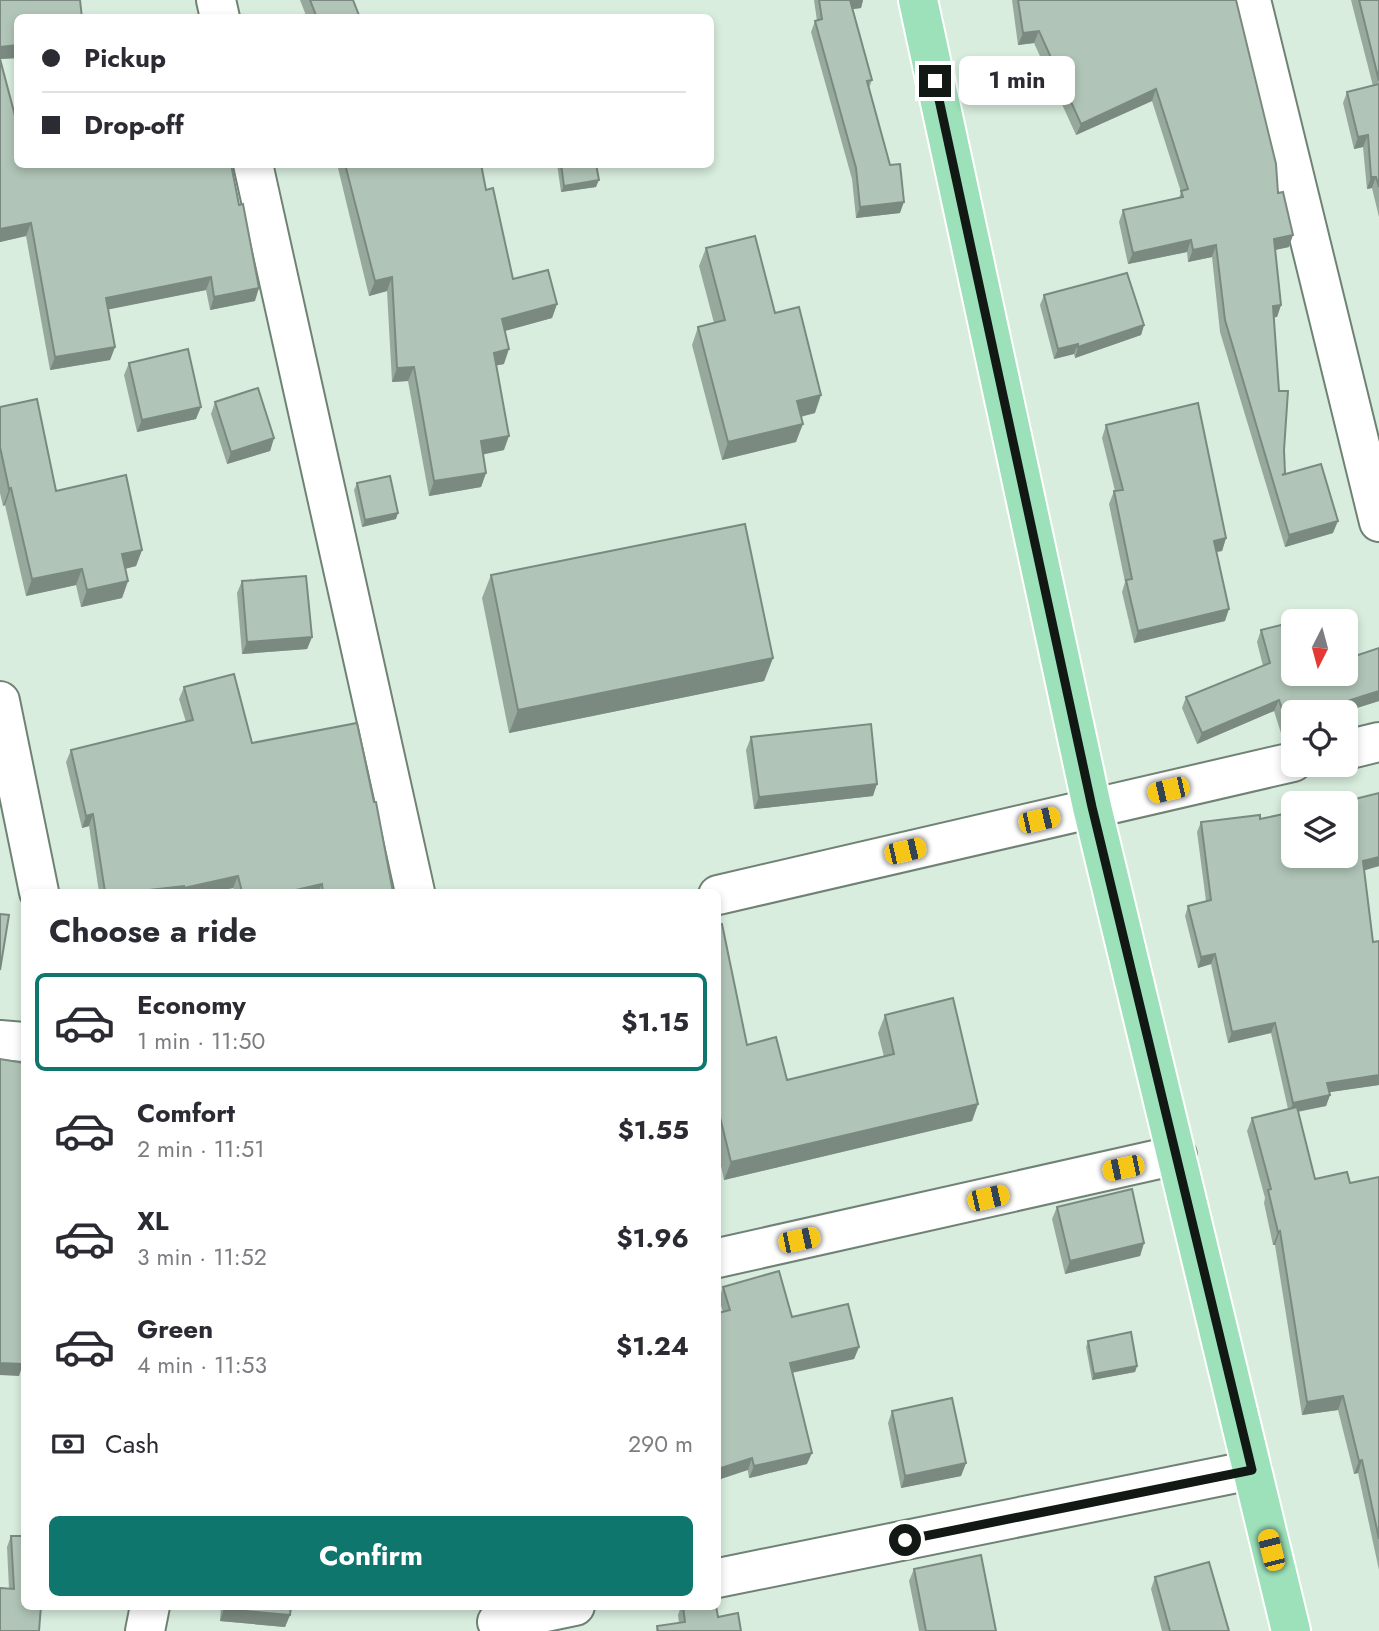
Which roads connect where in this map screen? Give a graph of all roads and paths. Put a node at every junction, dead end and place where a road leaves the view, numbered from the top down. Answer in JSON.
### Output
{"nodes":[{"id":1,"x":918,"y":0,"type":"edge"},
{"id":2,"x":1251,"y":0,"type":"edge"},
{"id":3,"x":254,"y":168,"type":"edge"},
{"id":4,"x":1379,"y":522,"type":"edge"},
{"id":5,"x":0,"y":701,"type":"edge"},
{"id":6,"x":1379,"y":742,"type":"edge"},
{"id":7,"x":1358,"y":747,"type":"edge"},
{"id":8,"x":1281,"y":764,"type":"edge"},
{"id":9,"x":1092,"y":807,"type":"junction"},
{"id":10,"x":38,"y":889,"type":"edge"},
{"id":11,"x":414,"y":889,"type":"edge"},
{"id":12,"x":721,"y":894,"type":"edge"},
{"id":13,"x":0,"y":1040,"type":"edge"},
{"id":14,"x":21,"y":1042,"type":"edge"},
{"id":15,"x":1177,"y":1155,"type":"junction"},
{"id":16,"x":721,"y":1257,"type":"edge"},
{"id":17,"x":1252,"y":1470,"type":"junction"},
{"id":18,"x":721,"y":1577,"type":"edge"},
{"id":19,"x":148,"y":1610,"type":"edge"},
{"id":20,"x":552,"y":1610,"type":"edge"},
{"id":21,"x":496,"y":1620,"type":"edge"},
{"id":22,"x":145,"y":1631,"type":"edge"},
{"id":23,"x":1291,"y":1631,"type":"edge"}],
"edges":[{"from":1,"to":9,"type":"main road"},
{"from":2,"to":4,"type":"street"},
{"from":3,"to":11,"type":"street"},
{"from":5,"to":10,"type":"street"},
{"from":6,"to":7,"type":"street"},
{"from":8,"to":9,"type":"street"},
{"from":9,"to":12,"type":"street"},
{"from":9,"to":15,"type":"main road"},
{"from":13,"to":14,"type":"street"},
{"from":15,"to":16,"type":"street"},
{"from":15,"to":17,"type":"main road"},
{"from":17,"to":18,"type":"street"},
{"from":17,"to":23,"type":"main road"},
{"from":19,"to":22,"type":"street"},
{"from":20,"to":21,"type":"street"}]}
